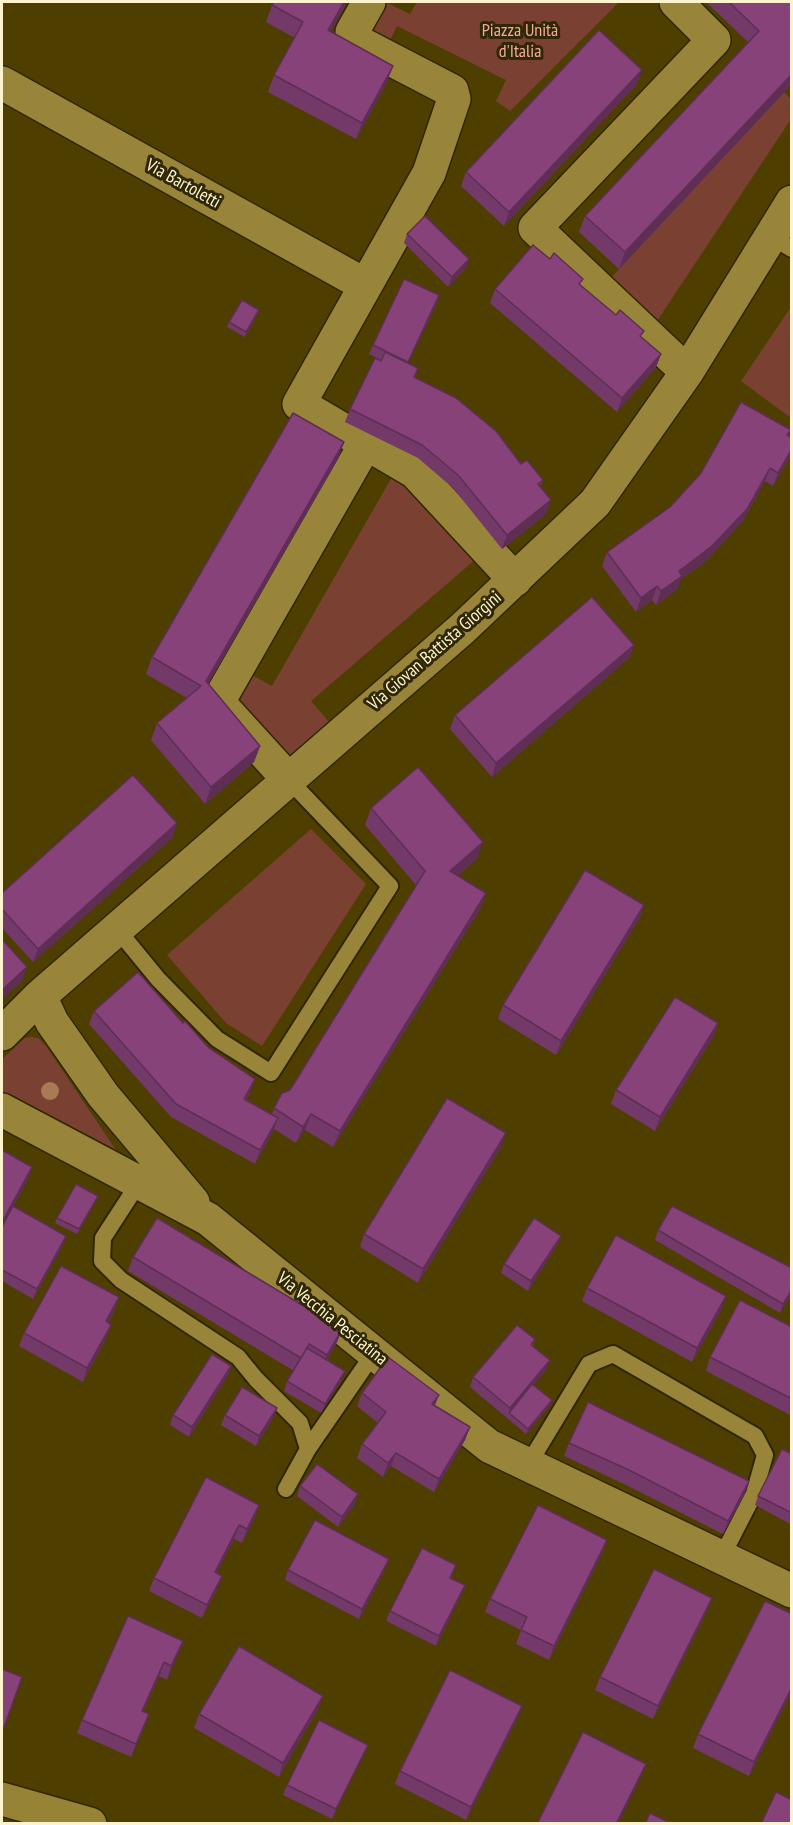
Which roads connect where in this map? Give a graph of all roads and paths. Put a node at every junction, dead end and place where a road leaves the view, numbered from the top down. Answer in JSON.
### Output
{"nodes":[{"id":1,"x":369,"y":2,"type":"edge"},
{"id":2,"x":676,"y":2,"type":"edge"},
{"id":3,"x":2,"y":83,"type":"edge"},
{"id":4,"x":792,"y":202,"type":"edge"},
{"id":5,"x":781,"y":242,"type":"edge"},
{"id":6,"x":365,"y":285,"type":"junction"},
{"id":7,"x":687,"y":372,"type":"junction"},
{"id":8,"x":366,"y":443,"type":"junction"},
{"id":9,"x":515,"y":580,"type":"junction"},
{"id":10,"x":288,"y":779,"type":"junction"},
{"id":11,"x":117,"y":929,"type":"junction"},
{"id":12,"x":40,"y":996,"type":"junction"},
{"id":13,"x":2,"y":1034,"type":"edge"},
{"id":14,"x":2,"y":1110,"type":"edge"},
{"id":15,"x":140,"y":1181,"type":"junction"},
{"id":16,"x":208,"y":1219,"type":"junction"},
{"id":17,"x":374,"y":1353,"type":"junction"},
{"id":18,"x":308,"y":1449,"type":"junction"},
{"id":19,"x":528,"y":1465,"type":"junction"},
{"id":20,"x":286,"y":1489,"type":"dead end"},
{"id":21,"x":721,"y":1558,"type":"junction"},
{"id":22,"x":792,"y":1591,"type":"edge"},
{"id":23,"x":2,"y":1799,"type":"edge"},
{"id":24,"x":90,"y":1824,"type":"edge"}],
"edges":[{"from":1,"to":6,"type":"street"},
{"from":2,"to":7,"type":"street"},
{"from":3,"to":6,"type":"street","name":"Via Bartoletti"},
{"from":4,"to":5,"type":"street","name":"Via Giovan Battista Giorgini"},
{"from":5,"to":7,"type":"street","name":"Via Giovan Battista Giorgini"},
{"from":6,"to":8,"type":"street"},
{"from":7,"to":9,"type":"street","name":"Via Giovan Battista Giorgini"},
{"from":8,"to":9,"type":"street"},
{"from":8,"to":10,"type":"street"},
{"from":9,"to":10,"type":"street","name":"Via Giovan Battista Giorgini"},
{"from":10,"to":11,"type":"street","name":"Via Giovan Battista Giorgini"},
{"from":10,"to":11,"type":"lane"},
{"from":11,"to":12,"type":"street","name":"Via Giovan Battista Giorgini"},
{"from":12,"to":13,"type":"street","name":"Via Giovan Battista Giorgini"},
{"from":12,"to":16,"type":"street"},
{"from":14,"to":15,"type":"street","name":"Via Vecchia Pesciatina"},
{"from":15,"to":16,"type":"street","name":"Via Vecchia Pesciatina"},
{"from":15,"to":18,"type":"lane"},
{"from":16,"to":17,"type":"street","name":"Via Vecchia Pesciatina"},
{"from":17,"to":18,"type":"lane"},
{"from":17,"to":19,"type":"street","name":"Via Vecchia Pesciatina"},
{"from":18,"to":20,"type":"lane"},
{"from":19,"to":21,"type":"street","name":"Via Vecchia Pesciatina"},
{"from":19,"to":21,"type":"lane"},
{"from":21,"to":22,"type":"street","name":"Via Vecchia Pesciatina"},
{"from":23,"to":24,"type":"main road"}]}
